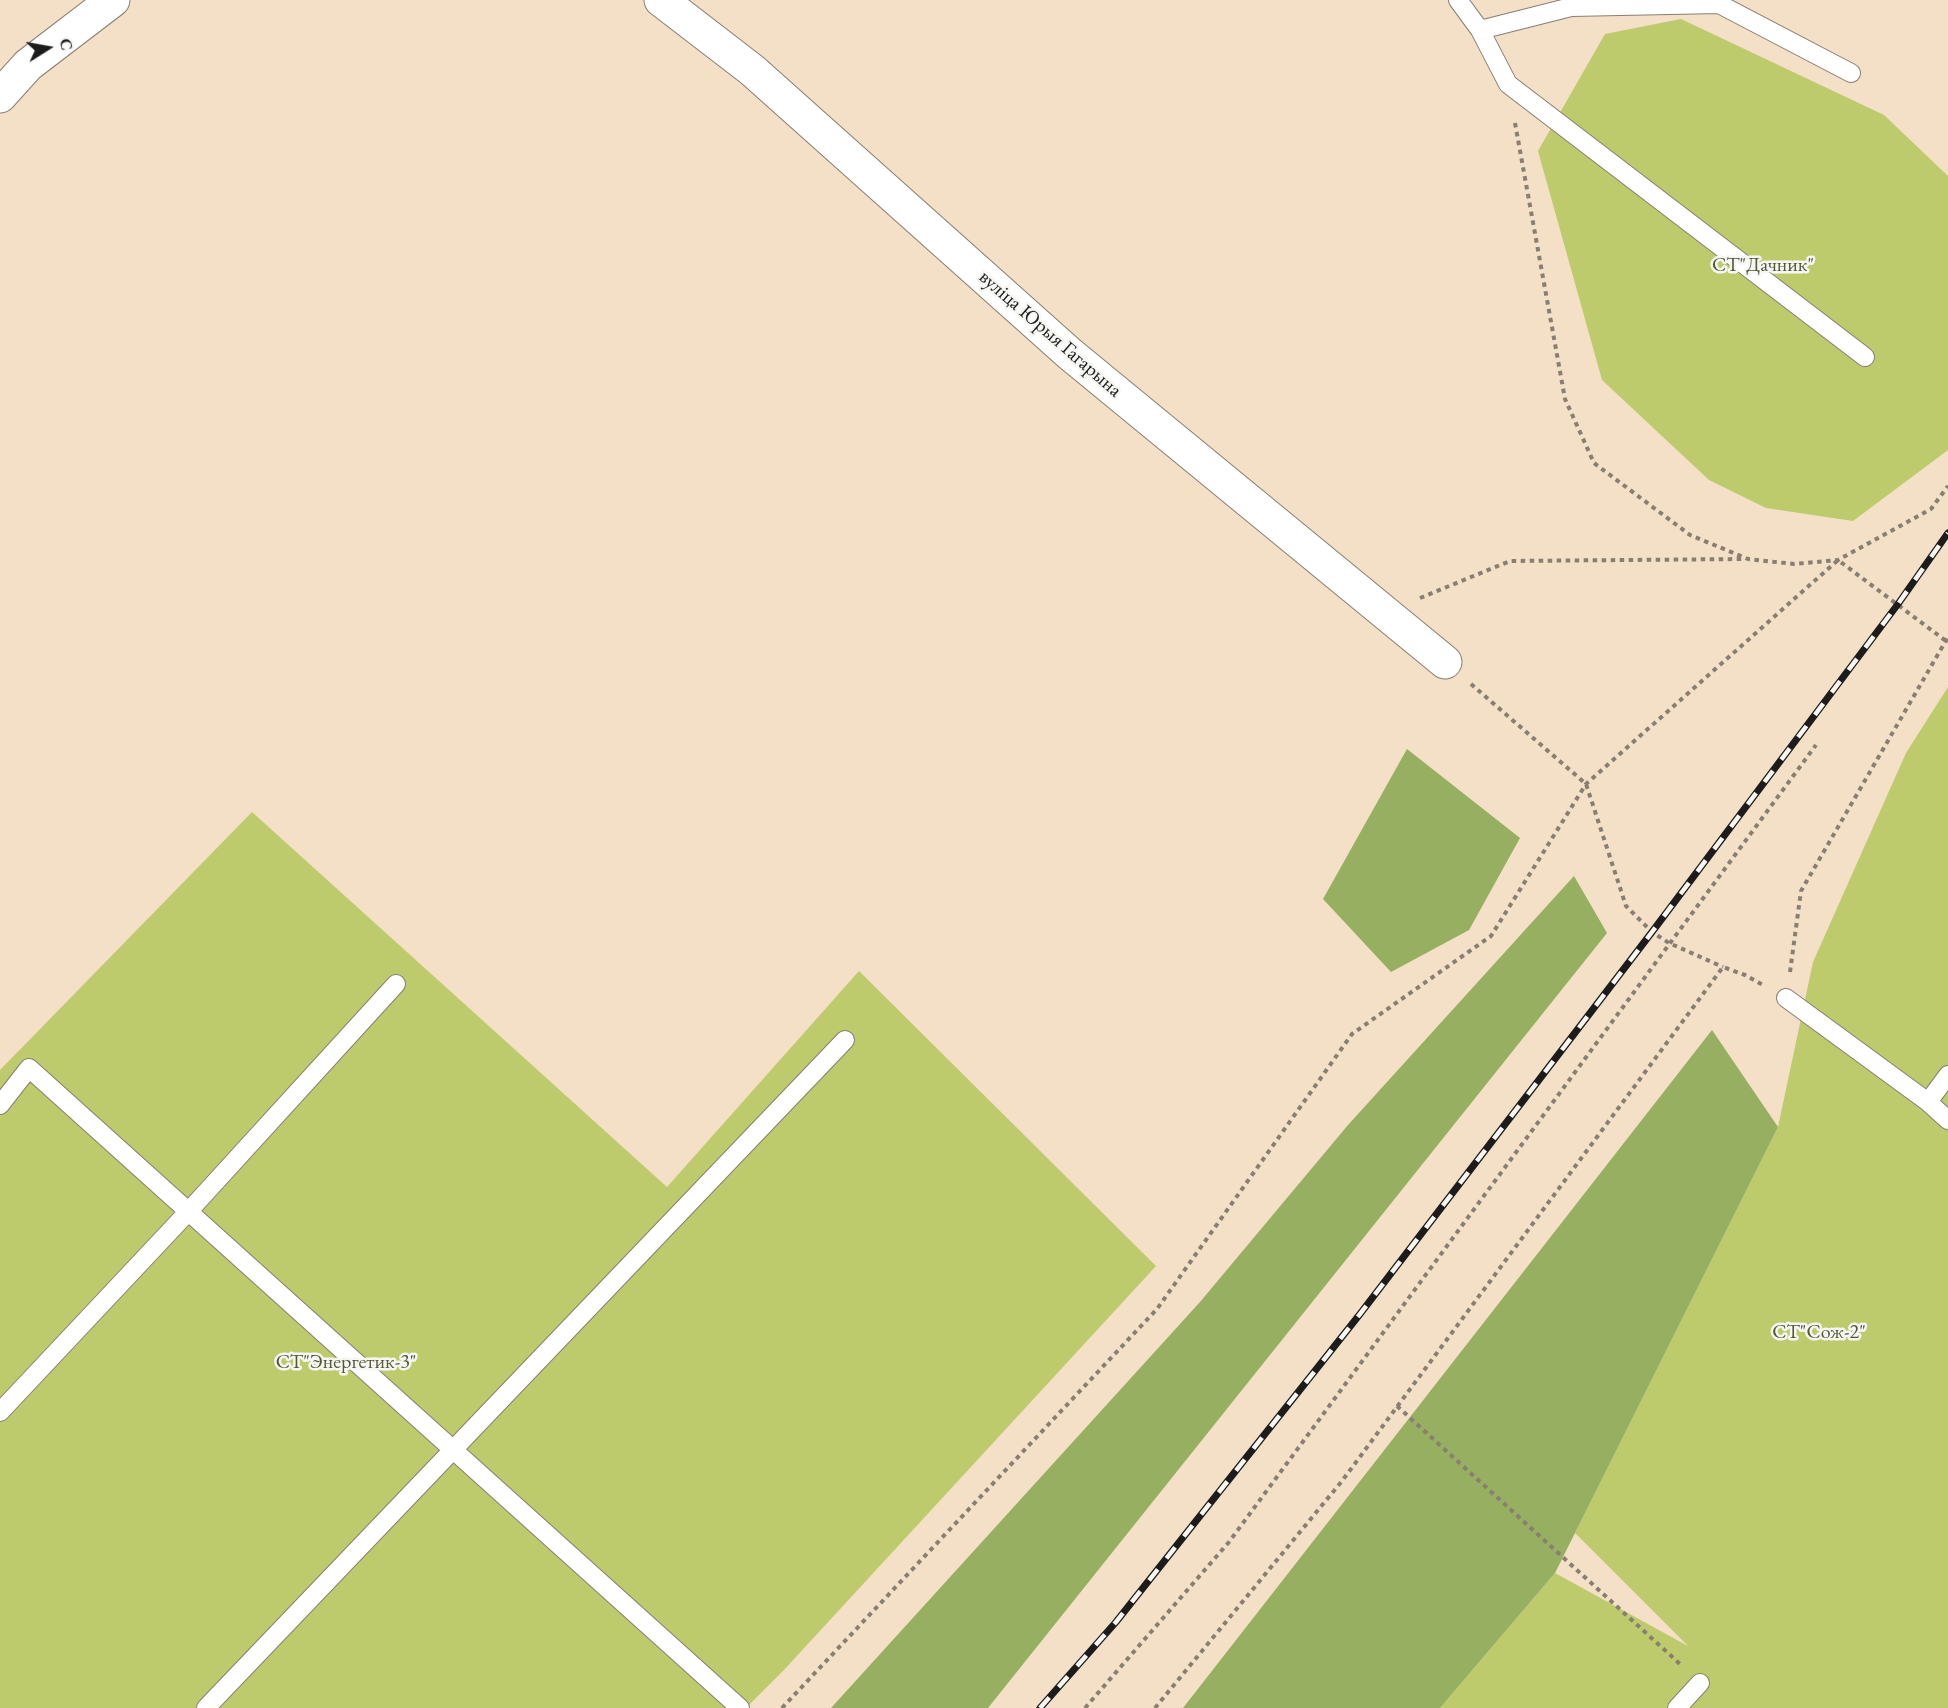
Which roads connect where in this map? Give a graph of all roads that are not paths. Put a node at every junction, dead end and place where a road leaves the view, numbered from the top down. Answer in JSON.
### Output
{"nodes":[{"id":1,"x":113,"y":0,"type":"edge"},
{"id":2,"x":661,"y":0,"type":"edge"},
{"id":3,"x":1458,"y":0,"type":"edge"},
{"id":4,"x":1480,"y":30,"type":"junction"},
{"id":5,"x":1851,"y":73,"type":"dead end"},
{"id":6,"x":0,"y":96,"type":"edge"},
{"id":7,"x":1865,"y":357,"type":"dead end"},
{"id":8,"x":1445,"y":662,"type":"road end"},
{"id":9,"x":396,"y":984,"type":"dead end"},
{"id":10,"x":1786,"y":998,"type":"road end"},
{"id":11,"x":845,"y":1040,"type":"dead end"},
{"id":12,"x":1948,"y":1075,"type":"edge"},
{"id":13,"x":1928,"y":1102,"type":"junction"},
{"id":14,"x":0,"y":1105,"type":"edge"},
{"id":15,"x":1948,"y":1120,"type":"edge"},
{"id":16,"x":188,"y":1212,"type":"junction"},
{"id":17,"x":0,"y":1412,"type":"edge"},
{"id":18,"x":454,"y":1451,"type":"junction"},
{"id":19,"x":1700,"y":1683,"type":"road end"},
{"id":20,"x":206,"y":1708,"type":"edge"},
{"id":21,"x":740,"y":1708,"type":"edge"},
{"id":22,"x":1677,"y":1708,"type":"edge"}],
"edges":[{"from":1,"to":6,"type":"street"},
{"from":2,"to":8,"type":"street","name":"вуліца Юрыя Гагарына"},
{"from":3,"to":4,"type":"lane"},
{"from":4,"to":5,"type":"lane"},
{"from":4,"to":7,"type":"lane"},
{"from":9,"to":16,"type":"lane"},
{"from":10,"to":13,"type":"lane"},
{"from":11,"to":18,"type":"lane"},
{"from":12,"to":13,"type":"lane"},
{"from":13,"to":15,"type":"lane"},
{"from":14,"to":16,"type":"lane"},
{"from":16,"to":17,"type":"lane"},
{"from":16,"to":18,"type":"lane"},
{"from":18,"to":20,"type":"lane"},
{"from":18,"to":21,"type":"lane"},
{"from":19,"to":22,"type":"lane"}]}
